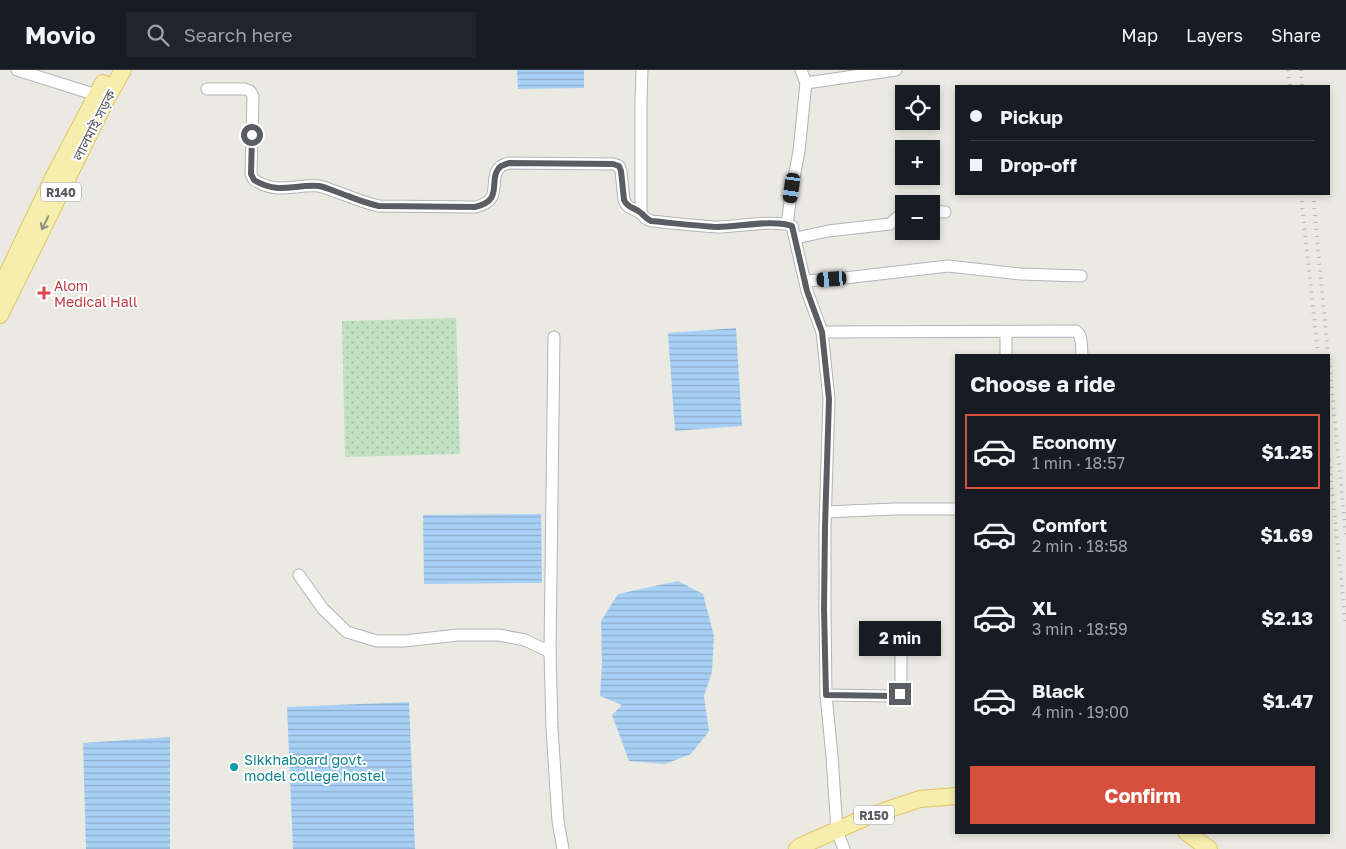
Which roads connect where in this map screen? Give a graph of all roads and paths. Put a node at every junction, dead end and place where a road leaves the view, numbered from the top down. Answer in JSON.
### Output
{"nodes":[{"id":1,"x":17,"y":70,"type":"edge"},
{"id":2,"x":110,"y":70,"type":"edge"},
{"id":3,"x":123,"y":70,"type":"edge"},
{"id":4,"x":642,"y":70,"type":"edge"},
{"id":5,"x":801,"y":70,"type":"edge"},
{"id":6,"x":896,"y":70,"type":"edge"},
{"id":7,"x":806,"y":83,"type":"junction"},
{"id":8,"x":207,"y":89,"type":"dead end"},
{"id":9,"x":101,"y":96,"type":"junction"},
{"id":10,"x":940,"y":212,"type":"edge"},
{"id":11,"x":945,"y":212,"type":"dead end"},
{"id":12,"x":641,"y":213,"type":"junction"},
{"id":13,"x":895,"y":219,"type":"edge"},
{"id":14,"x":788,"y":224,"type":"junction"},
{"id":15,"x":796,"y":238,"type":"junction"},
{"id":16,"x":1081,"y":276,"type":"dead end"},
{"id":17,"x":805,"y":281,"type":"junction"},
{"id":18,"x":0,"y":289,"type":"edge"},
{"id":19,"x":0,"y":315,"type":"edge"},
{"id":20,"x":822,"y":332,"type":"junction"},
{"id":21,"x":1006,"y":332,"type":"junction"},
{"id":22,"x":554,"y":338,"type":"dead end"},
{"id":23,"x":1006,"y":354,"type":"edge"},
{"id":24,"x":1082,"y":354,"type":"edge"},
{"id":25,"x":955,"y":509,"type":"edge"},
{"id":26,"x":825,"y":512,"type":"junction"},
{"id":27,"x":299,"y":575,"type":"dead end"},
{"id":28,"x":901,"y":639,"type":"dead end"},
{"id":29,"x":550,"y":652,"type":"junction"},
{"id":30,"x":826,"y":695,"type":"junction"},
{"id":31,"x":955,"y":796,"type":"edge"},
{"id":32,"x":837,"y":831,"type":"junction"},
{"id":33,"x":1189,"y":834,"type":"edge"},
{"id":34,"x":563,"y":849,"type":"edge"},
{"id":35,"x":797,"y":849,"type":"edge"},
{"id":36,"x":844,"y":849,"type":"edge"},
{"id":37,"x":1210,"y":849,"type":"edge"}],
"edges":[{"from":1,"to":9,"type":"street"},
{"from":2,"to":9,"type":"main road","name":"লালমাই সড়ক","number":"R140"},
{"from":3,"to":9,"type":"main road","name":"লালমাই সড়ক","number":"R140"},
{"from":4,"to":12,"type":"street"},
{"from":5,"to":7,"type":"street"},
{"from":6,"to":7,"type":"street"},
{"from":7,"to":14,"type":"street"},
{"from":8,"to":12,"type":"street"},
{"from":9,"to":18,"type":"main road","name":"লালমাই সড়ক","number":"R140"},
{"from":9,"to":19,"type":"main road","name":"লালমাই সড়ক","number":"R140","one_way":true},
{"from":10,"to":11,"type":"street"},
{"from":12,"to":14,"type":"street"},
{"from":13,"to":15,"type":"street"},
{"from":14,"to":15,"type":"street"},
{"from":15,"to":17,"type":"street"},
{"from":16,"to":17,"type":"street"},
{"from":17,"to":20,"type":"street"},
{"from":20,"to":21,"type":"street"},
{"from":20,"to":26,"type":"street"},
{"from":21,"to":23,"type":"street"},
{"from":21,"to":24,"type":"street"},
{"from":22,"to":29,"type":"street"},
{"from":25,"to":26,"type":"street"},
{"from":26,"to":30,"type":"street"},
{"from":27,"to":29,"type":"street"},
{"from":28,"to":30,"type":"street"},
{"from":29,"to":34,"type":"street"},
{"from":30,"to":32,"type":"street"},
{"from":31,"to":32,"type":"main road","number":"R150"},
{"from":32,"to":35,"type":"main road","number":"R150"},
{"from":32,"to":36,"type":"street"},
{"from":33,"to":37,"type":"main road"}]}
